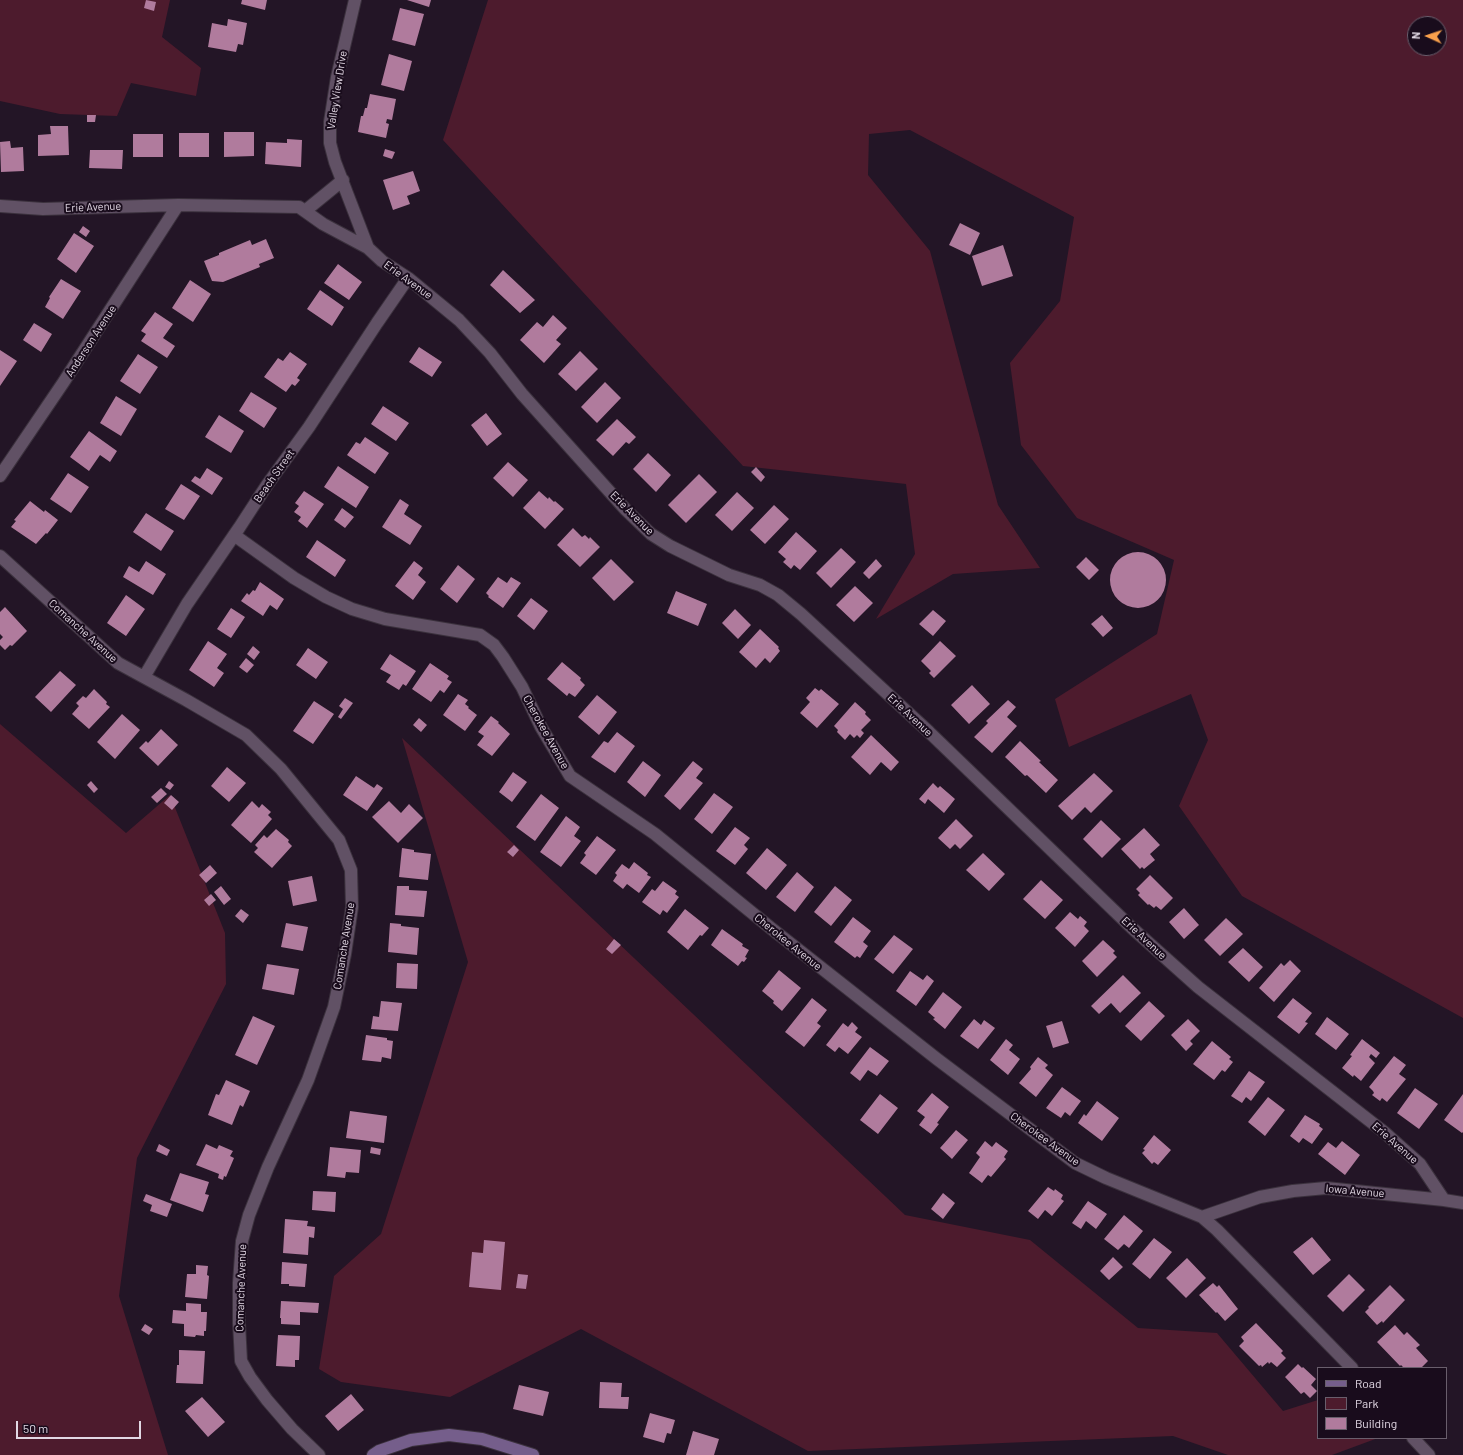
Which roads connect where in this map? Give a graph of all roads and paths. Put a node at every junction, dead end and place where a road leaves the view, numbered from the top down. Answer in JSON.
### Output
{"nodes":[{"id":1,"x":355,"y":0,"type":"edge"},
{"id":2,"x":343,"y":180,"type":"junction"},
{"id":3,"x":178,"y":205,"type":"junction"},
{"id":4,"x":0,"y":206,"type":"edge"},
{"id":5,"x":306,"y":211,"type":"junction"},
{"id":6,"x":368,"y":248,"type":"junction"},
{"id":7,"x":408,"y":278,"type":"junction"},
{"id":8,"x":0,"y":476,"type":"edge"},
{"id":9,"x":234,"y":535,"type":"junction"},
{"id":10,"x":0,"y":556,"type":"edge"},
{"id":11,"x":144,"y":677,"type":"junction"},
{"id":12,"x":1444,"y":1200,"type":"junction"},
{"id":13,"x":1463,"y":1203,"type":"edge"},
{"id":14,"x":1202,"y":1216,"type":"junction"},
{"id":15,"x":1351,"y":1367,"type":"edge"},
{"id":16,"x":1414,"y":1439,"type":"edge"},
{"id":17,"x":319,"y":1455,"type":"edge"},
{"id":18,"x":373,"y":1455,"type":"edge"},
{"id":19,"x":533,"y":1455,"type":"edge"},
{"id":20,"x":1429,"y":1455,"type":"edge"}],
"edges":[{"from":1,"to":2,"type":"street","name":"Valley View Drive"},
{"from":2,"to":5,"type":"street"},
{"from":2,"to":6,"type":"street","name":"Erie Avenue"},
{"from":3,"to":4,"type":"street","name":"Erie Avenue"},
{"from":3,"to":5,"type":"street","name":"Erie Avenue"},
{"from":3,"to":8,"type":"street","name":"Anderson Avenue"},
{"from":5,"to":6,"type":"street","name":"Erie Avenue"},
{"from":6,"to":7,"type":"street","name":"Erie Avenue"},
{"from":7,"to":9,"type":"street","name":"Beach Street"},
{"from":7,"to":12,"type":"street","name":"Erie Avenue"},
{"from":9,"to":11,"type":"street","name":"Beach Street"},
{"from":9,"to":14,"type":"street","name":"Cherokee Avenue"},
{"from":10,"to":11,"type":"street","name":"Comanche Avenue"},
{"from":11,"to":17,"type":"street","name":"Comanche Avenue"},
{"from":12,"to":13,"type":"street","name":"Iowa Avenue"},
{"from":12,"to":14,"type":"street","name":"Iowa Avenue"},
{"from":14,"to":15,"type":"street","name":"Cherokee Avenue"},
{"from":16,"to":20,"type":"street"},
{"from":18,"to":19,"type":"street"}]}
